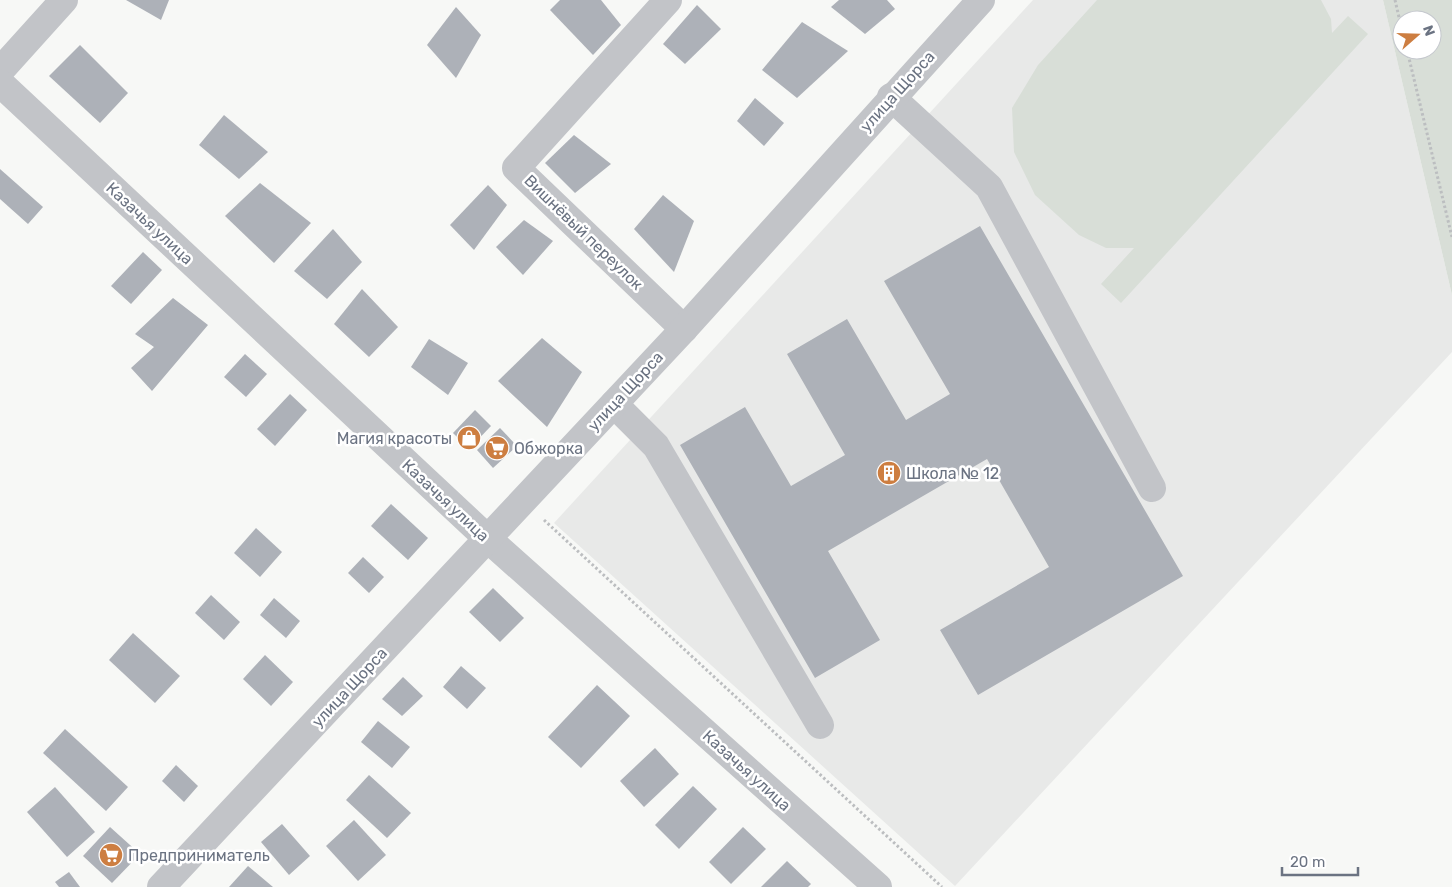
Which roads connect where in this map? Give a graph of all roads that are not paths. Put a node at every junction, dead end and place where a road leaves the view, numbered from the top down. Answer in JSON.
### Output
{"nodes":[{"id":1,"x":64,"y":0,"type":"edge"},
{"id":2,"x":668,"y":0,"type":"edge"},
{"id":3,"x":981,"y":0,"type":"edge"},
{"id":4,"x":0,"y":71,"type":"edge"},
{"id":5,"x":0,"y":83,"type":"edge"},
{"id":6,"x":891,"y":98,"type":"junction"},
{"id":7,"x":684,"y":329,"type":"junction"},
{"id":8,"x":614,"y":404,"type":"junction"},
{"id":9,"x":1152,"y":488,"type":"dead end"},
{"id":10,"x":488,"y":539,"type":"junction"},
{"id":11,"x":820,"y":725,"type":"dead end"},
{"id":12,"x":161,"y":887,"type":"edge"},
{"id":13,"x":878,"y":887,"type":"edge"}],
"edges":[{"from":1,"to":4,"type":"street"},
{"from":2,"to":7,"type":"street","name":"Вишнёвый переулок"},
{"from":3,"to":6,"type":"street","name":"улица Щорса"},
{"from":5,"to":10,"type":"street","name":"Казачья улица"},
{"from":6,"to":7,"type":"street","name":"улица Щорса"},
{"from":6,"to":9,"type":"street"},
{"from":7,"to":8,"type":"street","name":"улица Щорса"},
{"from":8,"to":10,"type":"street","name":"улица Щорса"},
{"from":8,"to":11,"type":"street"},
{"from":10,"to":12,"type":"street","name":"улица Щорса"},
{"from":10,"to":13,"type":"street","name":"Казачья улица"}]}
